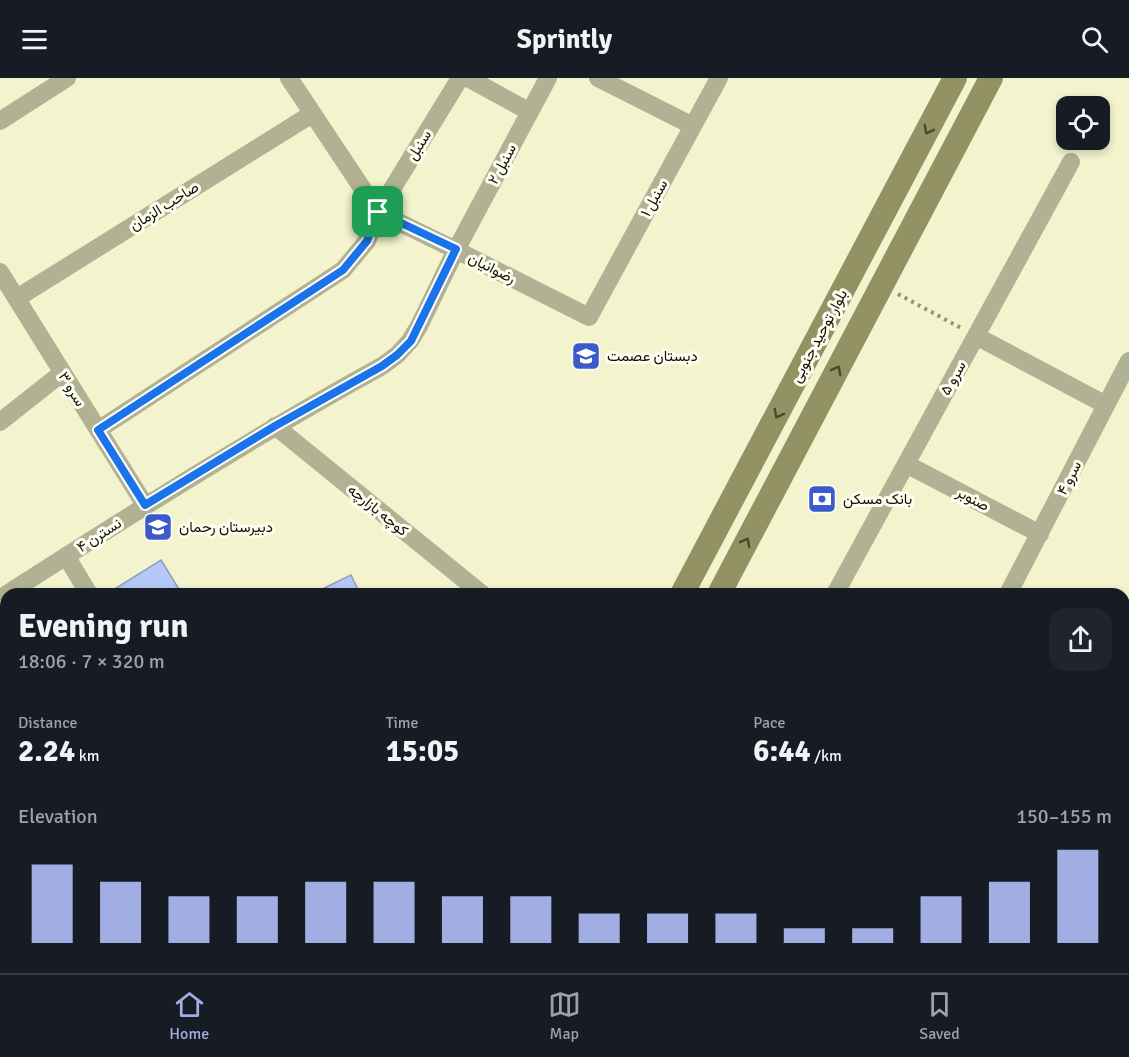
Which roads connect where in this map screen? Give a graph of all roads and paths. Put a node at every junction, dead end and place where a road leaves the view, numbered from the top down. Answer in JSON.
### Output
{"nodes":[{"id":1,"x":67,"y":78,"type":"edge"},
{"id":2,"x":289,"y":78,"type":"edge"},
{"id":3,"x":460,"y":78,"type":"edge"},
{"id":4,"x":468,"y":78,"type":"edge"},
{"id":5,"x":548,"y":78,"type":"edge"},
{"id":6,"x":598,"y":78,"type":"edge"},
{"id":7,"x":719,"y":78,"type":"edge"},
{"id":8,"x":955,"y":78,"type":"edge"},
{"id":9,"x":991,"y":78,"type":"edge"},
{"id":10,"x":530,"y":112,"type":"junction"},
{"id":11,"x":312,"y":114,"type":"junction"},
{"id":12,"x":0,"y":121,"type":"edge"},
{"id":13,"x":693,"y":126,"type":"junction"},
{"id":14,"x":1071,"y":162,"type":"dead end"},
{"id":15,"x":378,"y":212,"type":"junction"},
{"id":16,"x":456,"y":249,"type":"junction"},
{"id":17,"x":0,"y":272,"type":"edge"},
{"id":18,"x":882,"y":285,"type":"junction"},
{"id":19,"x":17,"y":298,"type":"junction"},
{"id":20,"x":589,"y":317,"type":"joint"},
{"id":21,"x":976,"y":336,"type":"junction"},
{"id":22,"x":1129,"y":361,"type":"edge"},
{"id":23,"x":62,"y":373,"type":"junction"},
{"id":24,"x":1106,"y":405,"type":"junction"},
{"id":25,"x":0,"y":422,"type":"edge"},
{"id":26,"x":275,"y":426,"type":"junction"},
{"id":27,"x":98,"y":430,"type":"junction"},
{"id":28,"x":906,"y":464,"type":"junction"},
{"id":29,"x":145,"y":505,"type":"junction"},
{"id":30,"x":1040,"y":534,"type":"junction"},
{"id":31,"x":66,"y":556,"type":"junction"},
{"id":32,"x":15,"y":588,"type":"edge"},
{"id":33,"x":85,"y":588,"type":"edge"},
{"id":34,"x":475,"y":588,"type":"edge"},
{"id":35,"x":685,"y":588,"type":"edge"},
{"id":36,"x":722,"y":588,"type":"edge"},
{"id":37,"x":838,"y":588,"type":"edge"},
{"id":38,"x":1011,"y":588,"type":"edge"}],
"edges":[{"from":1,"to":12,"type":"street"},
{"from":2,"to":11,"type":"street"},
{"from":3,"to":15,"type":"street","name":"سنبل"},
{"from":4,"to":10,"type":"street"},
{"from":5,"to":10,"type":"street","name":"سنبل ۲"},
{"from":6,"to":13,"type":"street"},
{"from":7,"to":13,"type":"street","name":"سنبل ۱"},
{"from":8,"to":35,"type":"main road","name":"بلوار توحید جنوبی","one_way":true},
{"from":9,"to":18,"type":"main road"},
{"from":10,"to":16,"type":"street","name":"سنبل ۲"},
{"from":11,"to":15,"type":"street"},
{"from":11,"to":19,"type":"street","name":"صاحب الزمان"},
{"from":13,"to":20,"type":"street","name":"سنبل ۱"},
{"from":14,"to":21,"type":"street","name":"سرو ۵"},
{"from":15,"to":16,"type":"street","name":"رضوانیان"},
{"from":15,"to":27,"type":"street","name":"سنبل"},
{"from":16,"to":20,"type":"street","name":"رضوانیان"},
{"from":16,"to":26,"type":"street","name":"نسترن ۴"},
{"from":17,"to":19,"type":"street","name":"سرو ۳"},
{"from":18,"to":21,"type":"path"},
{"from":36,"to":18,"type":"main road","one_way":true},
{"from":19,"to":23,"type":"street","name":"سرو ۳"},
{"from":21,"to":24,"type":"street"},
{"from":21,"to":28,"type":"street","name":"سرو ۵"},
{"from":22,"to":24,"type":"street","name":"سرو ۴"},
{"from":23,"to":25,"type":"street"},
{"from":23,"to":27,"type":"street","name":"سرو ۳"},
{"from":24,"to":30,"type":"street","name":"سرو ۴"},
{"from":26,"to":29,"type":"street","name":"نسترن ۴"},
{"from":26,"to":34,"type":"street","name":"کوچه بازارچه"},
{"from":27,"to":29,"type":"street","name":"سرو ۳"},
{"from":28,"to":30,"type":"street","name":"صنوبر"},
{"from":28,"to":37,"type":"street","name":"سرو ۵"},
{"from":29,"to":31,"type":"street","name":"نسترن ۴"},
{"from":30,"to":38,"type":"street","name":"سرو ۴"},
{"from":31,"to":32,"type":"street","name":"نسترن ۴"},
{"from":31,"to":33,"type":"street"}]}
